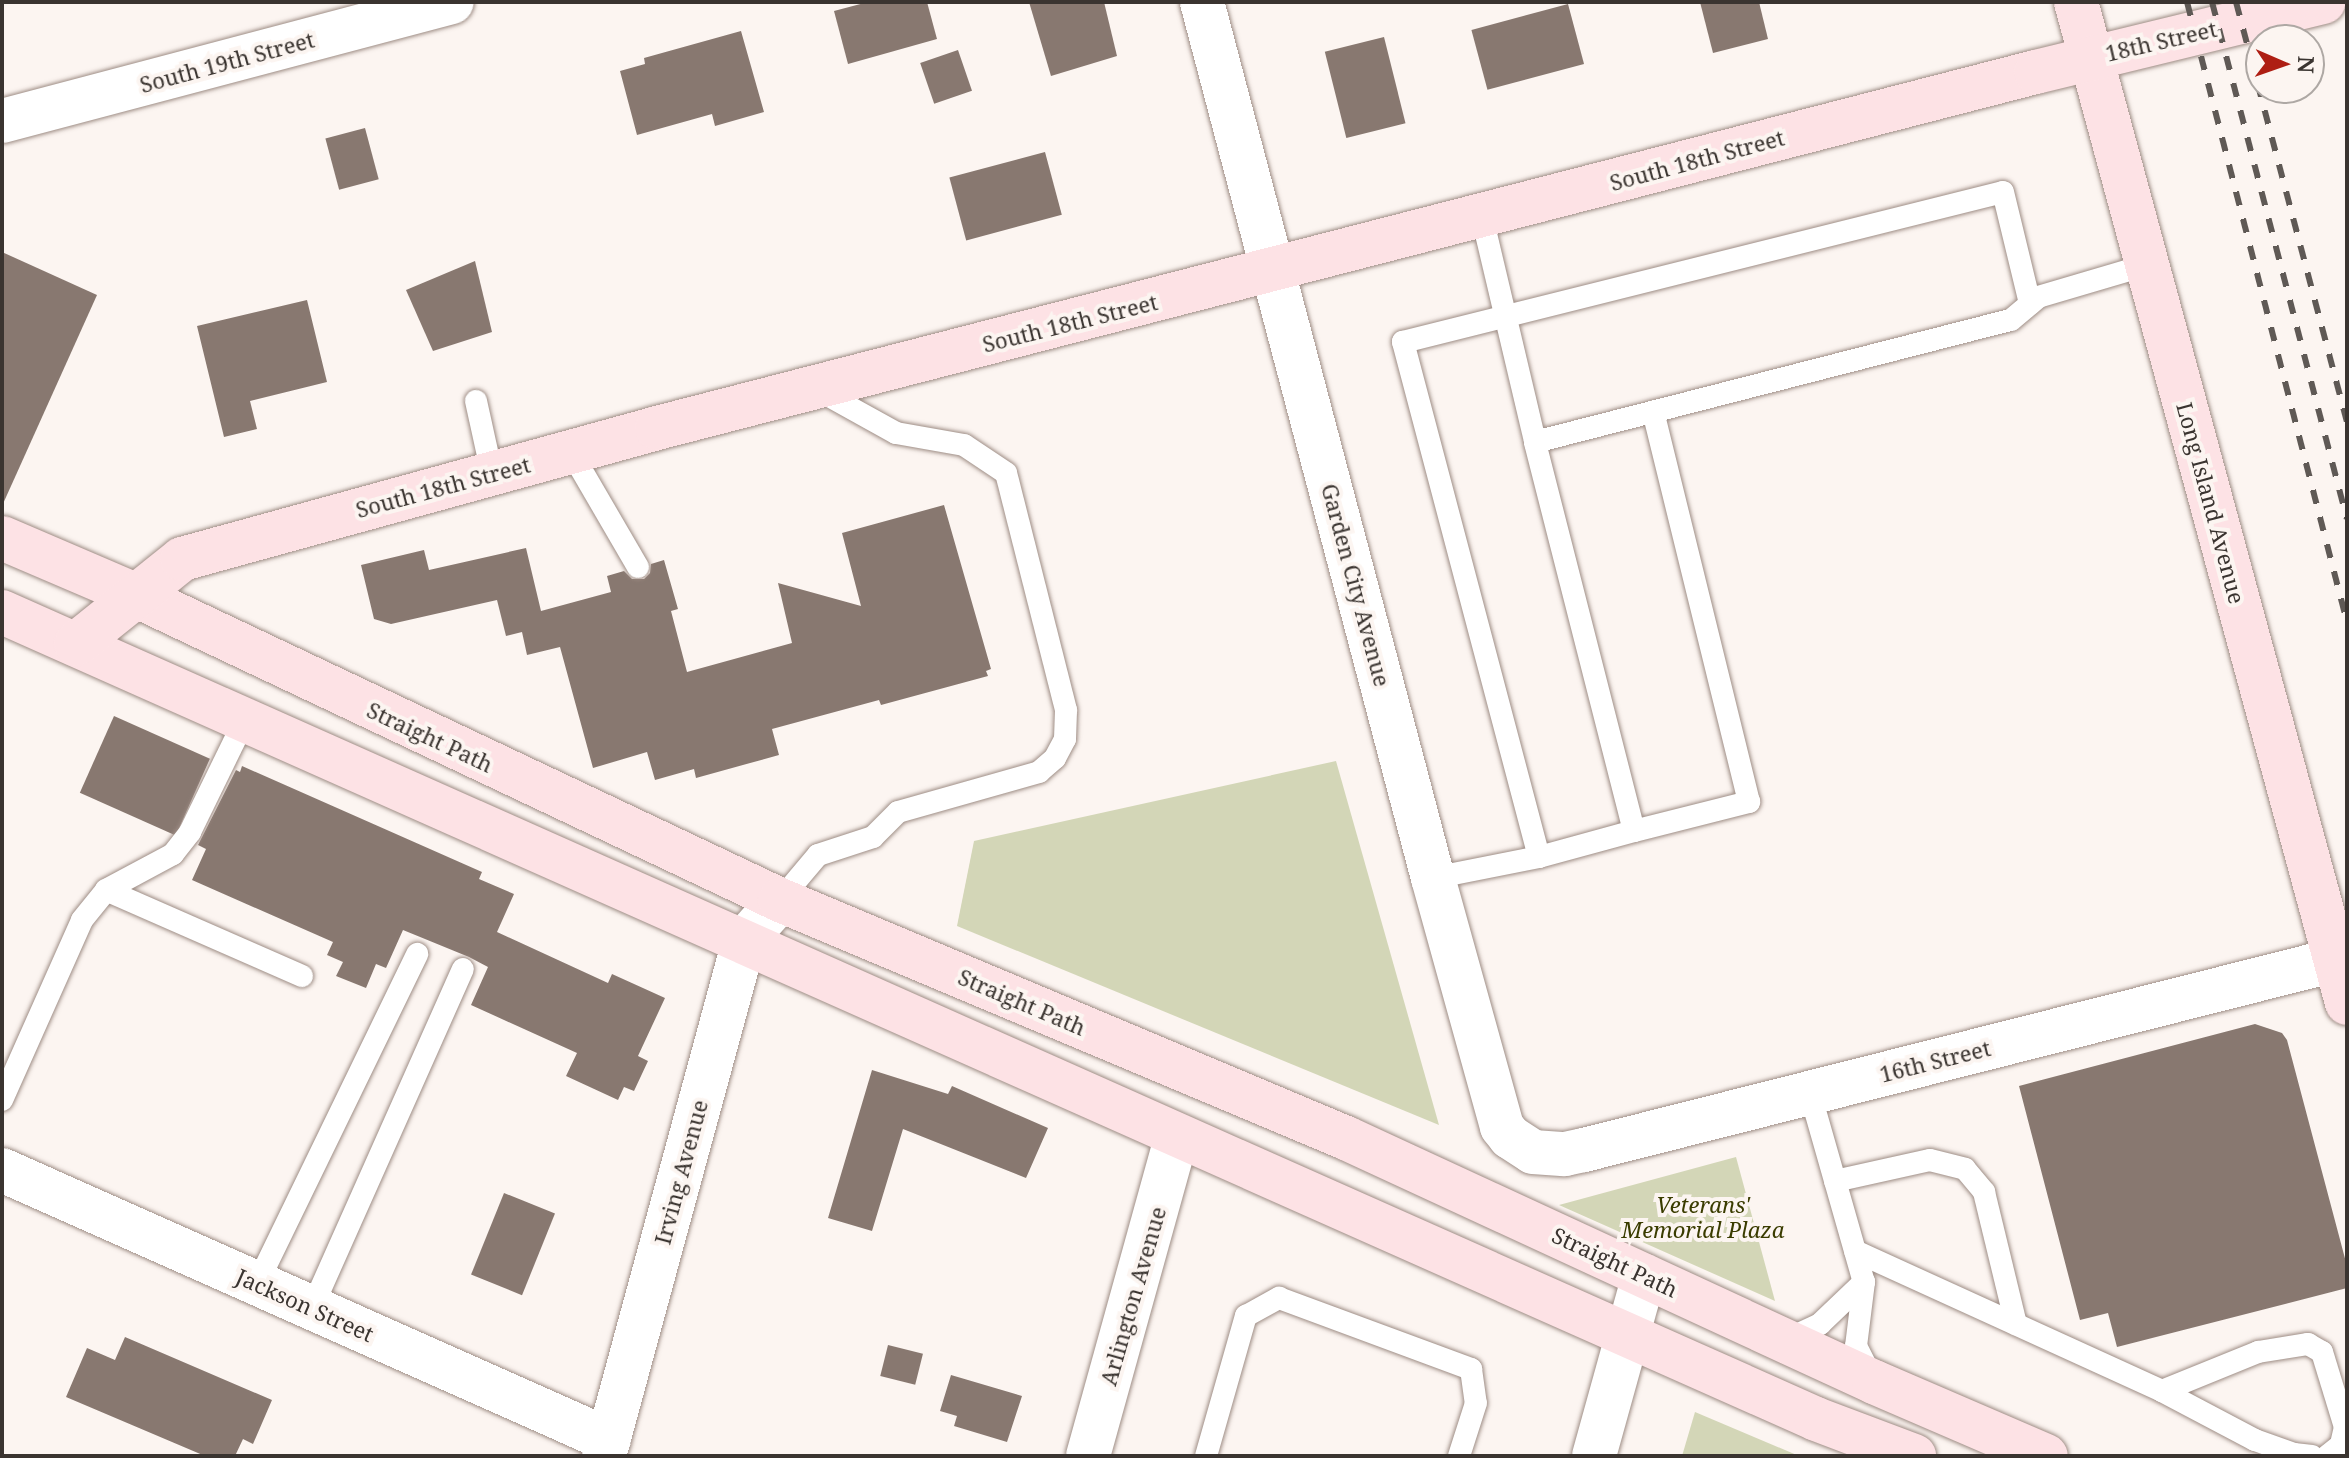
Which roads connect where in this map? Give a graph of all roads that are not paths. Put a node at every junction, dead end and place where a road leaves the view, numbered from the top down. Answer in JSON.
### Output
{"nodes":[{"id":1,"x":452,"y":2,"type":"edge"},
{"id":2,"x":1202,"y":2,"type":"edge"},
{"id":3,"x":2076,"y":2,"type":"edge"},
{"id":4,"x":2324,"y":2,"type":"edge"},
{"id":5,"x":2091,"y":58,"type":"junction"},
{"id":6,"x":2,"y":121,"type":"edge"},
{"id":7,"x":1482,"y":217,"type":"junction"},
{"id":8,"x":2147,"y":265,"type":"junction"},
{"id":9,"x":1273,"y":270,"type":"junction"},
{"id":10,"x":2030,"y":304,"type":"junction"},
{"id":11,"x":1505,"y":317,"type":"junction"},
{"id":12,"x":815,"y":388,"type":"junction"},
{"id":13,"x":476,"y":401,"type":"dead end"},
{"id":14,"x":1653,"y":412,"type":"junction"},
{"id":15,"x":1535,"y":442,"type":"junction"},
{"id":16,"x":571,"y":452,"type":"junction"},
{"id":17,"x":492,"y":474,"type":"junction"},
{"id":18,"x":2,"y":538,"type":"edge"},
{"id":19,"x":638,"y":567,"type":"dead end"},
{"id":20,"x":137,"y":596,"type":"junction"},
{"id":21,"x":2,"y":612,"type":"edge"},
{"id":22,"x":76,"y":644,"type":"junction"},
{"id":23,"x":245,"y":719,"type":"junction"},
{"id":24,"x":1634,"y":831,"type":"junction"},
{"id":25,"x":1539,"y":857,"type":"junction"},
{"id":26,"x":1433,"y":878,"type":"junction"},
{"id":27,"x":106,"y":890,"type":"junction"},
{"id":28,"x":780,"y":900,"type":"junction"},
{"id":29,"x":744,"y":941,"type":"junction"},
{"id":30,"x":417,"y":954,"type":"dead end"},
{"id":31,"x":2335,"y":960,"type":"junction"},
{"id":32,"x":463,"y":969,"type":"dead end"},
{"id":33,"x":302,"y":976,"type":"dead end"},
{"id":34,"x":2347,"y":1003,"type":"edge"},
{"id":35,"x":1810,"y":1093,"type":"junction"},
{"id":36,"x":2,"y":1100,"type":"edge"},
{"id":37,"x":1177,"y":1136,"type":"junction"},
{"id":38,"x":1533,"y":1152,"type":"joint"},
{"id":39,"x":2,"y":1170,"type":"edge"},
{"id":40,"x":1835,"y":1181,"type":"junction"},
{"id":41,"x":1855,"y":1251,"type":"junction"},
{"id":42,"x":1644,"y":1276,"type":"junction"},
{"id":43,"x":1864,"y":1282,"type":"junction"},
{"id":44,"x":257,"y":1284,"type":"junction"},
{"id":45,"x":312,"y":1308,"type":"junction"},
{"id":46,"x":2016,"y":1324,"type":"junction"},
{"id":47,"x":1628,"y":1333,"type":"junction"},
{"id":48,"x":1783,"y":1341,"type":"junction"},
{"id":49,"x":1874,"y":1382,"type":"junction"},
{"id":50,"x":2162,"y":1391,"type":"junction"},
{"id":51,"x":606,"y":1448,"type":"edge"},
{"id":52,"x":1088,"y":1456,"type":"edge"},
{"id":53,"x":1206,"y":1456,"type":"edge"},
{"id":54,"x":1459,"y":1456,"type":"edge"},
{"id":55,"x":1594,"y":1456,"type":"edge"},
{"id":56,"x":1914,"y":1456,"type":"edge"},
{"id":57,"x":2046,"y":1456,"type":"edge"},
{"id":58,"x":2312,"y":1456,"type":"edge"},
{"id":59,"x":2327,"y":1456,"type":"edge"}],
"edges":[{"from":1,"to":6,"type":"street","name":"South 19th Street"},
{"from":2,"to":9,"type":"street","name":"Garden City Avenue"},
{"from":3,"to":5,"type":"main road","name":"Long Island Avenue"},
{"from":4,"to":5,"type":"main road","name":"18th Street"},
{"from":5,"to":7,"type":"main road","name":"South 18th Street"},
{"from":5,"to":8,"type":"main road","name":"Long Island Avenue"},
{"from":7,"to":9,"type":"main road","name":"South 18th Street"},
{"from":7,"to":11,"type":"lane"},
{"from":8,"to":10,"type":"lane"},
{"from":8,"to":31,"type":"main road","name":"Long Island Avenue"},
{"from":9,"to":12,"type":"main road","name":"South 18th Street"},
{"from":9,"to":26,"type":"street","name":"Garden City Avenue"},
{"from":10,"to":11,"type":"lane"},
{"from":10,"to":14,"type":"lane"},
{"from":11,"to":15,"type":"lane"},
{"from":11,"to":25,"type":"lane"},
{"from":12,"to":16,"type":"main road","name":"South 18th Street"},
{"from":12,"to":28,"type":"lane"},
{"from":13,"to":17,"type":"lane"},
{"from":14,"to":15,"type":"lane"},
{"from":14,"to":24,"type":"lane"},
{"from":15,"to":24,"type":"lane"},
{"from":16,"to":17,"type":"main road","name":"South 18th Street"},
{"from":16,"to":19,"type":"lane"},
{"from":17,"to":20,"type":"main road","name":"South 18th Street"},
{"from":18,"to":20,"type":"main road","name":"Straight Path"},
{"from":20,"to":22,"type":"main road","name":"South 18th Street"},
{"from":20,"to":28,"type":"main road","name":"Straight Path"},
{"from":21,"to":22,"type":"main road"},
{"from":22,"to":23,"type":"main road"},
{"from":23,"to":27,"type":"lane"},
{"from":23,"to":29,"type":"main road"},
{"from":24,"to":25,"type":"lane"},
{"from":25,"to":26,"type":"lane"},
{"from":26,"to":38,"type":"street","name":"Garden City Avenue"},
{"from":27,"to":33,"type":"lane"},
{"from":27,"to":36,"type":"lane"},
{"from":28,"to":29,"type":"street","name":"Irving Avenue"},
{"from":28,"to":42,"type":"main road","name":"Straight Path"},
{"from":29,"to":37,"type":"main road"},
{"from":29,"to":51,"type":"street","name":"Irving Avenue"},
{"from":30,"to":44,"type":"lane"},
{"from":31,"to":34,"type":"main road","name":"Long Island Avenue"},
{"from":31,"to":35,"type":"street","name":"16th Street"},
{"from":32,"to":45,"type":"lane"},
{"from":35,"to":38,"type":"street","name":"16th Street"},
{"from":35,"to":40,"type":"lane"},
{"from":37,"to":47,"type":"main road"},
{"from":37,"to":52,"type":"street","name":"Arlington Avenue"},
{"from":39,"to":44,"type":"street","name":"Jackson Street"},
{"from":40,"to":41,"type":"lane"},
{"from":40,"to":46,"type":"lane"},
{"from":41,"to":43,"type":"lane"},
{"from":41,"to":46,"type":"lane"},
{"from":42,"to":47,"type":"street"},
{"from":42,"to":48,"type":"main road","name":"Straight Path"},
{"from":43,"to":48,"type":"lane"},
{"from":43,"to":49,"type":"lane"},
{"from":44,"to":45,"type":"street","name":"Jackson Street"},
{"from":45,"to":51,"type":"street","name":"Jackson Street"},
{"from":46,"to":50,"type":"lane"},
{"from":47,"to":55,"type":"street"},
{"from":47,"to":56,"type":"main road"},
{"from":48,"to":49,"type":"main road","name":"Straight Path"},
{"from":49,"to":57,"type":"main road","name":"Straight Path"},
{"from":50,"to":58,"type":"lane"},
{"from":50,"to":59,"type":"lane"},
{"from":53,"to":54,"type":"lane"}]}
